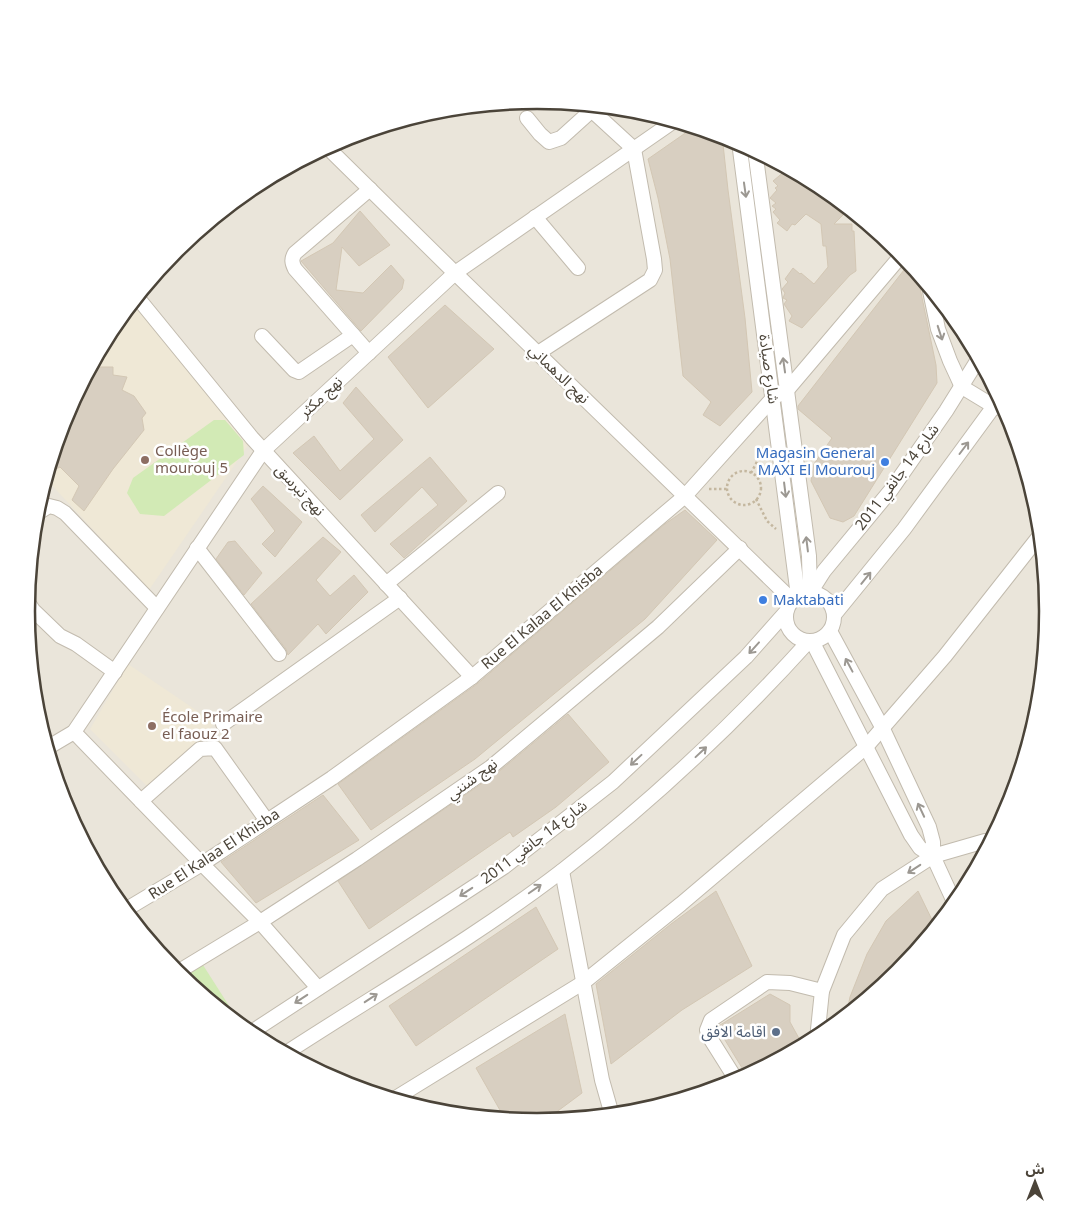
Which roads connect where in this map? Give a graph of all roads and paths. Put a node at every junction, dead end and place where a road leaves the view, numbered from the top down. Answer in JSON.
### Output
{"nodes":[{"id":1,"x":585,"y":111,"type":"edge"},
{"id":2,"x":595,"y":112,"type":"edge"},
{"id":3,"x":527,"y":118,"type":"dead end"},
{"id":4,"x":667,"y":126,"type":"edge"},
{"id":5,"x":634,"y":149,"type":"junction"},
{"id":6,"x":740,"y":151,"type":"edge"},
{"id":7,"x":333,"y":152,"type":"edge"},
{"id":8,"x":756,"y":158,"type":"edge"},
{"id":9,"x":370,"y":189,"type":"junction"},
{"id":10,"x":535,"y":217,"type":"junction"},
{"id":11,"x":901,"y":265,"type":"edge"},
{"id":12,"x":578,"y":268,"type":"dead end"},
{"id":13,"x":454,"y":273,"type":"junction"},
{"id":14,"x":932,"y":300,"type":"edge"},
{"id":15,"x":141,"y":302,"type":"edge"},
{"id":16,"x":353,"y":335,"type":"junction"},
{"id":17,"x":262,"y":336,"type":"dead end"},
{"id":18,"x":368,"y":353,"type":"junction"},
{"id":19,"x":538,"y":353,"type":"junction"},
{"id":20,"x":975,"y":364,"type":"edge"},
{"id":21,"x":962,"y":387,"type":"junction"},
{"id":22,"x":788,"y":389,"type":"junction"},
{"id":23,"x":773,"y":398,"type":"junction"},
{"id":24,"x":994,"y":402,"type":"edge"},
{"id":25,"x":998,"y":409,"type":"edge"},
{"id":26,"x":779,"y":445,"type":"junction"},
{"id":27,"x":263,"y":450,"type":"junction"},
{"id":28,"x":751,"y":473,"type":"junction"},
{"id":29,"x":498,"y":493,"type":"dead end"},
{"id":30,"x":685,"y":496,"type":"junction"},
{"id":31,"x":756,"y":499,"type":"junction"},
{"id":32,"x":46,"y":508,"type":"edge"},
{"id":33,"x":790,"y":530,"type":"junction"},
{"id":34,"x":1035,"y":541,"type":"edge"},
{"id":35,"x":197,"y":548,"type":"junction"},
{"id":36,"x":740,"y":548,"type":"junction"},
{"id":37,"x":386,"y":584,"type":"junction"},
{"id":38,"x":400,"y":598,"type":"junction"},
{"id":39,"x":799,"y":599,"type":"junction"},
{"id":40,"x":157,"y":608,"type":"junction"},
{"id":41,"x":35,"y":612,"type":"edge"},
{"id":42,"x":834,"y":615,"type":"junction"},
{"id":43,"x":830,"y":631,"type":"junction"},
{"id":44,"x":810,"y":641,"type":"junction"},
{"id":45,"x":279,"y":654,"type":"dead end"},
{"id":46,"x":115,"y":672,"type":"junction"},
{"id":47,"x":472,"y":677,"type":"junction"},
{"id":48,"x":223,"y":724,"type":"dead end"},
{"id":49,"x":882,"y":727,"type":"junction"},
{"id":50,"x":74,"y":732,"type":"junction"},
{"id":51,"x":53,"y":744,"type":"edge"},
{"id":52,"x":866,"y":747,"type":"junction"},
{"id":53,"x":141,"y":801,"type":"junction"},
{"id":54,"x":267,"y":821,"type":"junction"},
{"id":55,"x":984,"y":841,"type":"edge"},
{"id":56,"x":932,"y":856,"type":"junction"},
{"id":57,"x":202,"y":864,"type":"junction"},
{"id":58,"x":562,"y":871,"type":"junction"},
{"id":59,"x":951,"y":896,"type":"edge"},
{"id":60,"x":131,"y":906,"type":"edge"},
{"id":61,"x":260,"y":922,"type":"junction"},
{"id":62,"x":184,"y":968,"type":"edge"},
{"id":63,"x":584,"y":982,"type":"junction"},
{"id":64,"x":318,"y":988,"type":"junction"},
{"id":65,"x":822,"y":991,"type":"junction"},
{"id":66,"x":257,"y":1028,"type":"edge"},
{"id":67,"x":818,"y":1028,"type":"edge"},
{"id":68,"x":293,"y":1050,"type":"edge"},
{"id":69,"x":733,"y":1074,"type":"edge"},
{"id":70,"x":401,"y":1094,"type":"edge"},
{"id":71,"x":610,"y":1108,"type":"edge"}],
"edges":[{"from":1,"to":3,"type":"street"},
{"from":2,"to":5,"type":"street"},
{"from":4,"to":5,"type":"street","name":"نهج مكثر"},
{"from":5,"to":10,"type":"street","name":"نهج مكثر"},
{"from":5,"to":19,"type":"street"},
{"from":6,"to":23,"type":"street","name":"شارع صيادة","one_way":true},
{"from":7,"to":9,"type":"street","name":"نهج الدهماني"},
{"from":22,"to":8,"type":"street","name":"شارع صيادة","one_way":true},
{"from":9,"to":13,"type":"street","name":"نهج الدهماني"},
{"from":9,"to":16,"type":"street"},
{"from":10,"to":12,"type":"street"},
{"from":10,"to":13,"type":"street","name":"نهج مكثر"},
{"from":11,"to":22,"type":"street","name":"Rue El Kalaa El Khisba"},
{"from":13,"to":18,"type":"street","name":"نهج مكثر"},
{"from":13,"to":19,"type":"street","name":"نهج الدهماني"},
{"from":14,"to":21,"type":"street","one_way":true},
{"from":15,"to":27,"type":"street","name":"نهج تبرسق"},
{"from":16,"to":17,"type":"street"},
{"from":16,"to":18,"type":"street"},
{"from":18,"to":27,"type":"street","name":"نهج مكثر"},
{"from":19,"to":30,"type":"street","name":"نهج الدهماني"},
{"from":20,"to":21,"type":"street","name":"شارع 14 جانفي 2011"},
{"from":21,"to":24,"type":"street"},
{"from":21,"to":39,"type":"street","name":"شارع 14 جانفي 2011"},
{"from":22,"to":23,"type":"street","name":"Rue El Kalaa El Khisba"},
{"from":39,"to":22,"type":"street","name":"شارع صيادة","one_way":true},
{"from":23,"to":26,"type":"street","name":"شارع صيادة"},
{"from":23,"to":30,"type":"street","name":"Rue El Kalaa El Khisba"},
{"from":42,"to":25,"type":"street","one_way":true},
{"from":26,"to":28,"type":"path"},
{"from":26,"to":33,"type":"street","name":"شارع صيادة","one_way":true},
{"from":27,"to":35,"type":"street","name":"نهج مكثر"},
{"from":27,"to":37,"type":"street","name":"نهج تبرسق"},
{"from":28,"to":31,"type":"path"},
{"from":28,"to":31,"type":"path"},
{"from":29,"to":37,"type":"street"},
{"from":30,"to":36,"type":"street","name":"نهج الدهماني"},
{"from":30,"to":47,"type":"street","name":"Rue El Kalaa El Khisba"},
{"from":31,"to":33,"type":"path"},
{"from":32,"to":40,"type":"street"},
{"from":33,"to":39,"type":"street","name":"شارع صيادة"},
{"from":34,"to":49,"type":"street"},
{"from":35,"to":40,"type":"street","name":"نهج مكثر"},
{"from":35,"to":45,"type":"street"},
{"from":36,"to":39,"type":"street","name":"نهج الدهماني"},
{"from":36,"to":61,"type":"street","name":"نهج شنني"},
{"from":37,"to":38,"type":"street","name":"نهج تبرسق"},
{"from":38,"to":47,"type":"street","name":"نهج تبرسق"},
{"from":38,"to":48,"type":"street"},
{"from":39,"to":42,"type":"street"},
{"from":39,"to":44,"type":"street"},
{"from":39,"to":64,"type":"street","name":"شارع 14 جانفي 2011","one_way":true},
{"from":40,"to":46,"type":"street","name":"نهج مكثر"},
{"from":41,"to":46,"type":"street"},
{"from":42,"to":43,"type":"street"},
{"from":43,"to":44,"type":"street"},
{"from":49,"to":43,"type":"street","one_way":true},
{"from":44,"to":52,"type":"street"},
{"from":58,"to":44,"type":"street","one_way":true},
{"from":46,"to":50,"type":"street","name":"نهج مكثر"},
{"from":47,"to":54,"type":"street","name":"Rue El Kalaa El Khisba"},
{"from":49,"to":52,"type":"street"},
{"from":56,"to":49,"type":"street","one_way":true},
{"from":50,"to":51,"type":"street","name":"نهج مكثر"},
{"from":50,"to":53,"type":"street"},
{"from":52,"to":56,"type":"street"},
{"from":52,"to":63,"type":"street"},
{"from":53,"to":54,"type":"street"},
{"from":53,"to":57,"type":"street"},
{"from":54,"to":57,"type":"street","name":"Rue El Kalaa El Khisba"},
{"from":55,"to":56,"type":"street"},
{"from":56,"to":59,"type":"street"},
{"from":56,"to":65,"type":"street","one_way":true},
{"from":57,"to":60,"type":"street","name":"Rue El Kalaa El Khisba"},
{"from":57,"to":61,"type":"street"},
{"from":58,"to":63,"type":"street"},
{"from":68,"to":58,"type":"street","one_way":true},
{"from":61,"to":62,"type":"street","name":"نهج شنني"},
{"from":61,"to":64,"type":"street"},
{"from":63,"to":70,"type":"street"},
{"from":63,"to":71,"type":"street"},
{"from":64,"to":66,"type":"street","name":"شارع 14 جانفي 2011","one_way":true},
{"from":65,"to":67,"type":"street"},
{"from":65,"to":69,"type":"street"}]}
